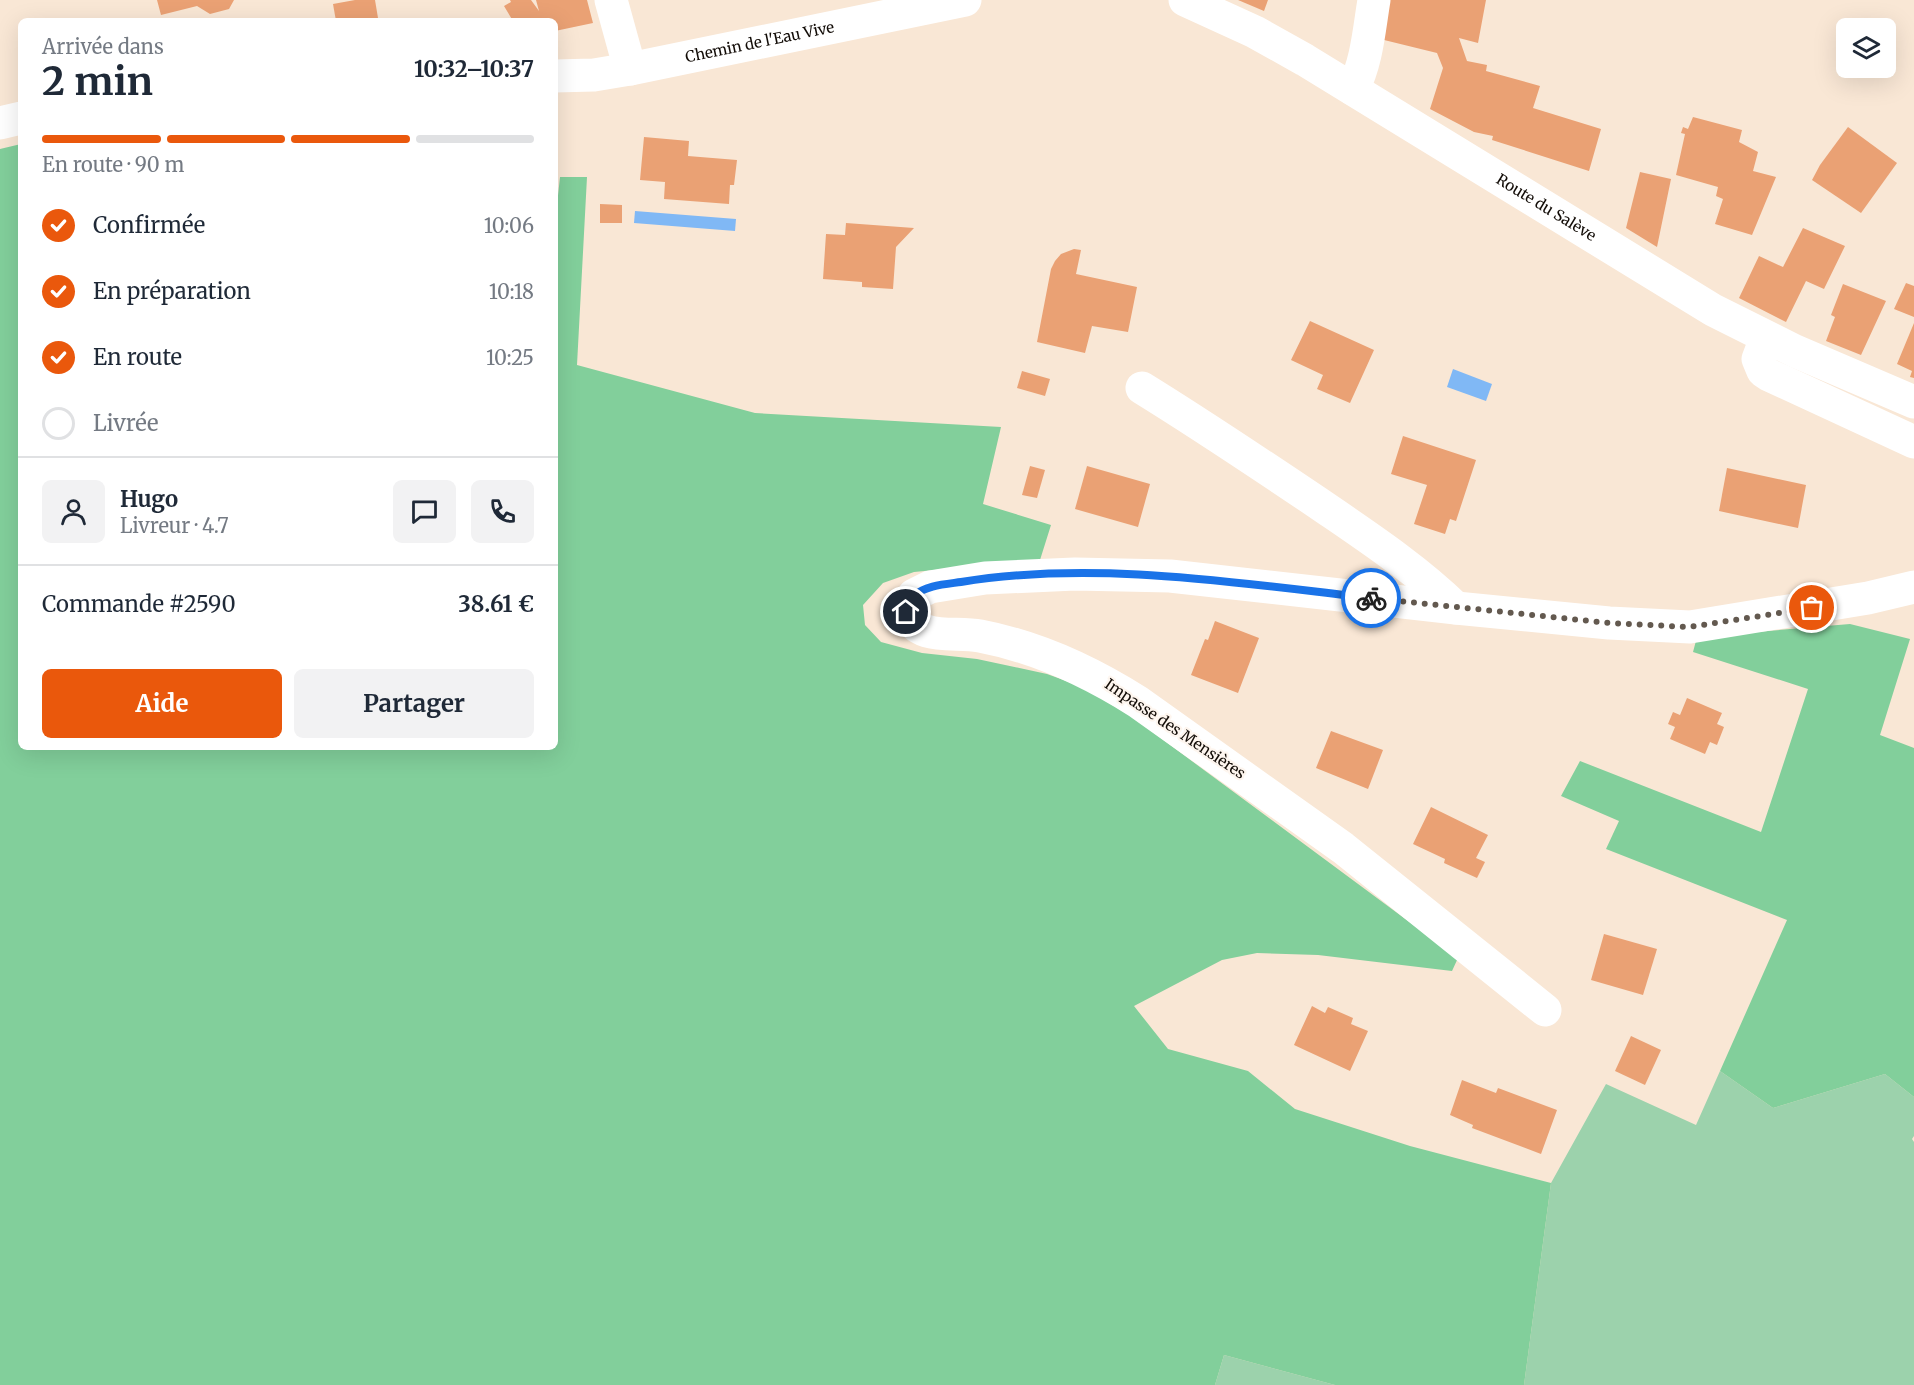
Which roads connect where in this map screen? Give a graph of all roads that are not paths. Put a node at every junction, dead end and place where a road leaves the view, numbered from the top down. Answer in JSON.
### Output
{"nodes":[{"id":1,"x":611,"y":0,"type":"edge"},
{"id":2,"x":964,"y":0,"type":"edge"},
{"id":3,"x":1185,"y":0,"type":"edge"},
{"id":4,"x":1374,"y":0,"type":"edge"},
{"id":5,"x":630,"y":69,"type":"junction"},
{"id":6,"x":558,"y":76,"type":"edge"},
{"id":7,"x":1353,"y":89,"type":"junction"},
{"id":8,"x":18,"y":119,"type":"edge"},
{"id":9,"x":0,"y":123,"type":"edge"},
{"id":10,"x":1766,"y":338,"type":"junction"},
{"id":11,"x":1142,"y":387,"type":"dead end"},
{"id":12,"x":1914,"y":402,"type":"edge"},
{"id":13,"x":1914,"y":442,"type":"edge"},
{"id":14,"x":1914,"y":587,"type":"edge"},
{"id":15,"x":1456,"y":608,"type":"junction"},
{"id":16,"x":1545,"y":1010,"type":"dead end"}],
"edges":[{"from":1,"to":5,"type":"street"},
{"from":2,"to":5,"type":"street","name":"Chemin de l'Eau Vive"},
{"from":3,"to":7,"type":"street","name":"Route du Salève"},
{"from":4,"to":7,"type":"street"},
{"from":5,"to":6,"type":"street","name":"Chemin de l'Eau Vive"},
{"from":7,"to":10,"type":"street","name":"Route du Salève"},
{"from":8,"to":9,"type":"street"},
{"from":10,"to":12,"type":"street","name":"Route du Salève"},
{"from":10,"to":13,"type":"street"},
{"from":11,"to":15,"type":"street"},
{"from":14,"to":15,"type":"street","name":"Impasse des Mensières"},
{"from":15,"to":16,"type":"street","name":"Impasse des Mensières"}]}
